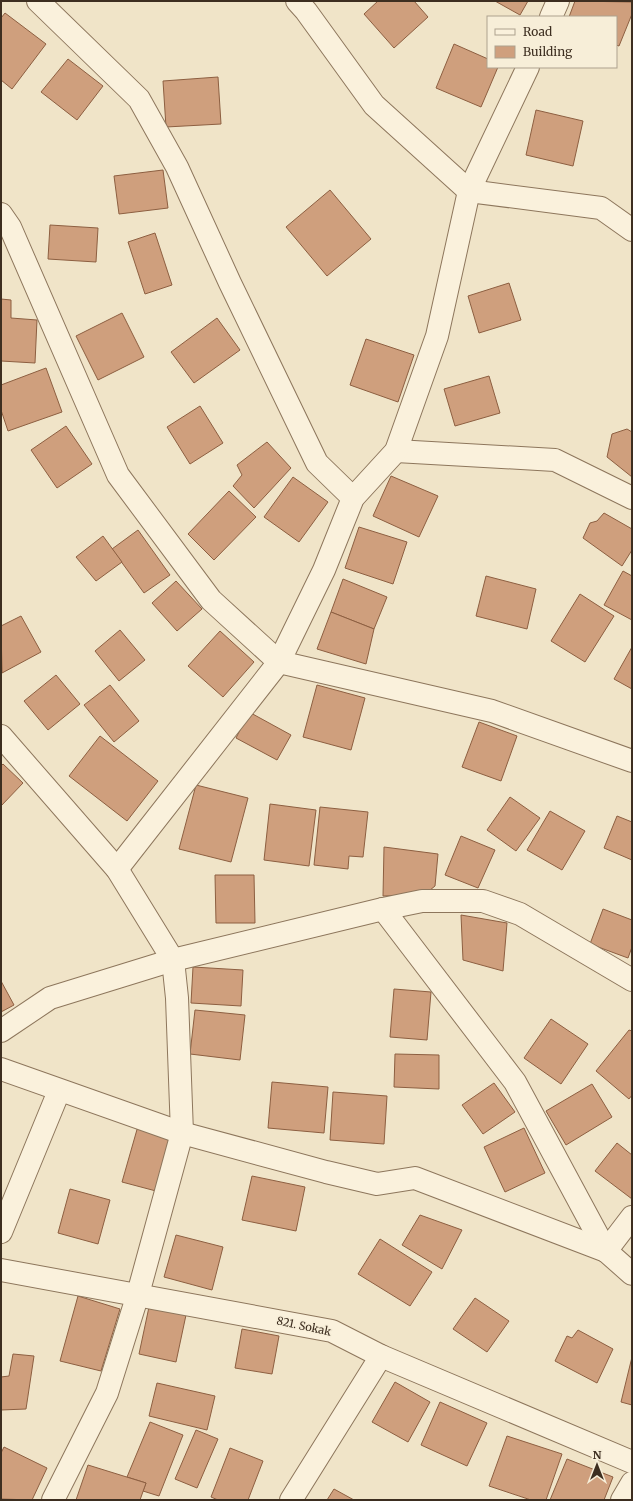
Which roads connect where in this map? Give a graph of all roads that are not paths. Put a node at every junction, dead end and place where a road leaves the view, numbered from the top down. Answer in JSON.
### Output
{"nodes":[{"id":1,"x":38,"y":1,"type":"edge"},
{"id":2,"x":297,"y":1,"type":"edge"},
{"id":3,"x":558,"y":1,"type":"edge"},
{"id":4,"x":551,"y":16,"type":"edge"},
{"id":5,"x":528,"y":68,"type":"edge"},
{"id":6,"x":469,"y":191,"type":"junction"},
{"id":7,"x":1,"y":214,"type":"edge"},
{"id":8,"x":632,"y":230,"type":"edge"},
{"id":9,"x":396,"y":451,"type":"junction"},
{"id":10,"x":353,"y":498,"type":"junction"},
{"id":11,"x":632,"y":498,"type":"edge"},
{"id":12,"x":279,"y":662,"type":"junction"},
{"id":13,"x":1,"y":736,"type":"edge"},
{"id":14,"x":632,"y":761,"type":"edge"},
{"id":15,"x":117,"y":869,"type":"junction"},
{"id":16,"x":383,"y":909,"type":"junction"},
{"id":17,"x":173,"y":960,"type":"junction"},
{"id":18,"x":632,"y":980,"type":"edge"},
{"id":19,"x":1,"y":1031,"type":"edge"},
{"id":20,"x":1,"y":1070,"type":"edge"},
{"id":21,"x":59,"y":1091,"type":"junction"},
{"id":22,"x":182,"y":1133,"type":"junction"},
{"id":23,"x":632,"y":1217,"type":"edge"},
{"id":24,"x":1,"y":1232,"type":"edge"},
{"id":25,"x":606,"y":1251,"type":"junction"},
{"id":26,"x":1,"y":1270,"type":"edge"},
{"id":27,"x":632,"y":1274,"type":"edge"},
{"id":28,"x":138,"y":1294,"type":"junction"},
{"id":29,"x":381,"y":1356,"type":"junction"},
{"id":30,"x":632,"y":1462,"type":"edge"},
{"id":31,"x":632,"y":1483,"type":"edge"},
{"id":32,"x":53,"y":1500,"type":"edge"},
{"id":33,"x":291,"y":1500,"type":"edge"},
{"id":34,"x":622,"y":1500,"type":"edge"}],
"edges":[{"from":1,"to":10,"type":"street"},
{"from":2,"to":6,"type":"street"},
{"from":3,"to":4,"type":"street"},
{"from":5,"to":6,"type":"street"},
{"from":6,"to":8,"type":"street"},
{"from":6,"to":9,"type":"street"},
{"from":7,"to":12,"type":"street"},
{"from":9,"to":10,"type":"street"},
{"from":9,"to":11,"type":"street"},
{"from":10,"to":12,"type":"street"},
{"from":12,"to":14,"type":"street"},
{"from":12,"to":15,"type":"street"},
{"from":13,"to":15,"type":"street"},
{"from":15,"to":17,"type":"street"},
{"from":16,"to":17,"type":"street"},
{"from":16,"to":18,"type":"street"},
{"from":16,"to":25,"type":"street"},
{"from":17,"to":19,"type":"street"},
{"from":17,"to":22,"type":"street"},
{"from":20,"to":21,"type":"street"},
{"from":21,"to":22,"type":"street"},
{"from":21,"to":24,"type":"street"},
{"from":22,"to":25,"type":"street"},
{"from":22,"to":28,"type":"street"},
{"from":23,"to":25,"type":"street"},
{"from":25,"to":27,"type":"street"},
{"from":26,"to":28,"type":"street","name":"821. Sokak"},
{"from":28,"to":29,"type":"street","name":"821. Sokak"},
{"from":28,"to":32,"type":"street"},
{"from":29,"to":30,"type":"street","name":"821. Sokak"},
{"from":29,"to":33,"type":"street"},
{"from":31,"to":34,"type":"street"}]}
